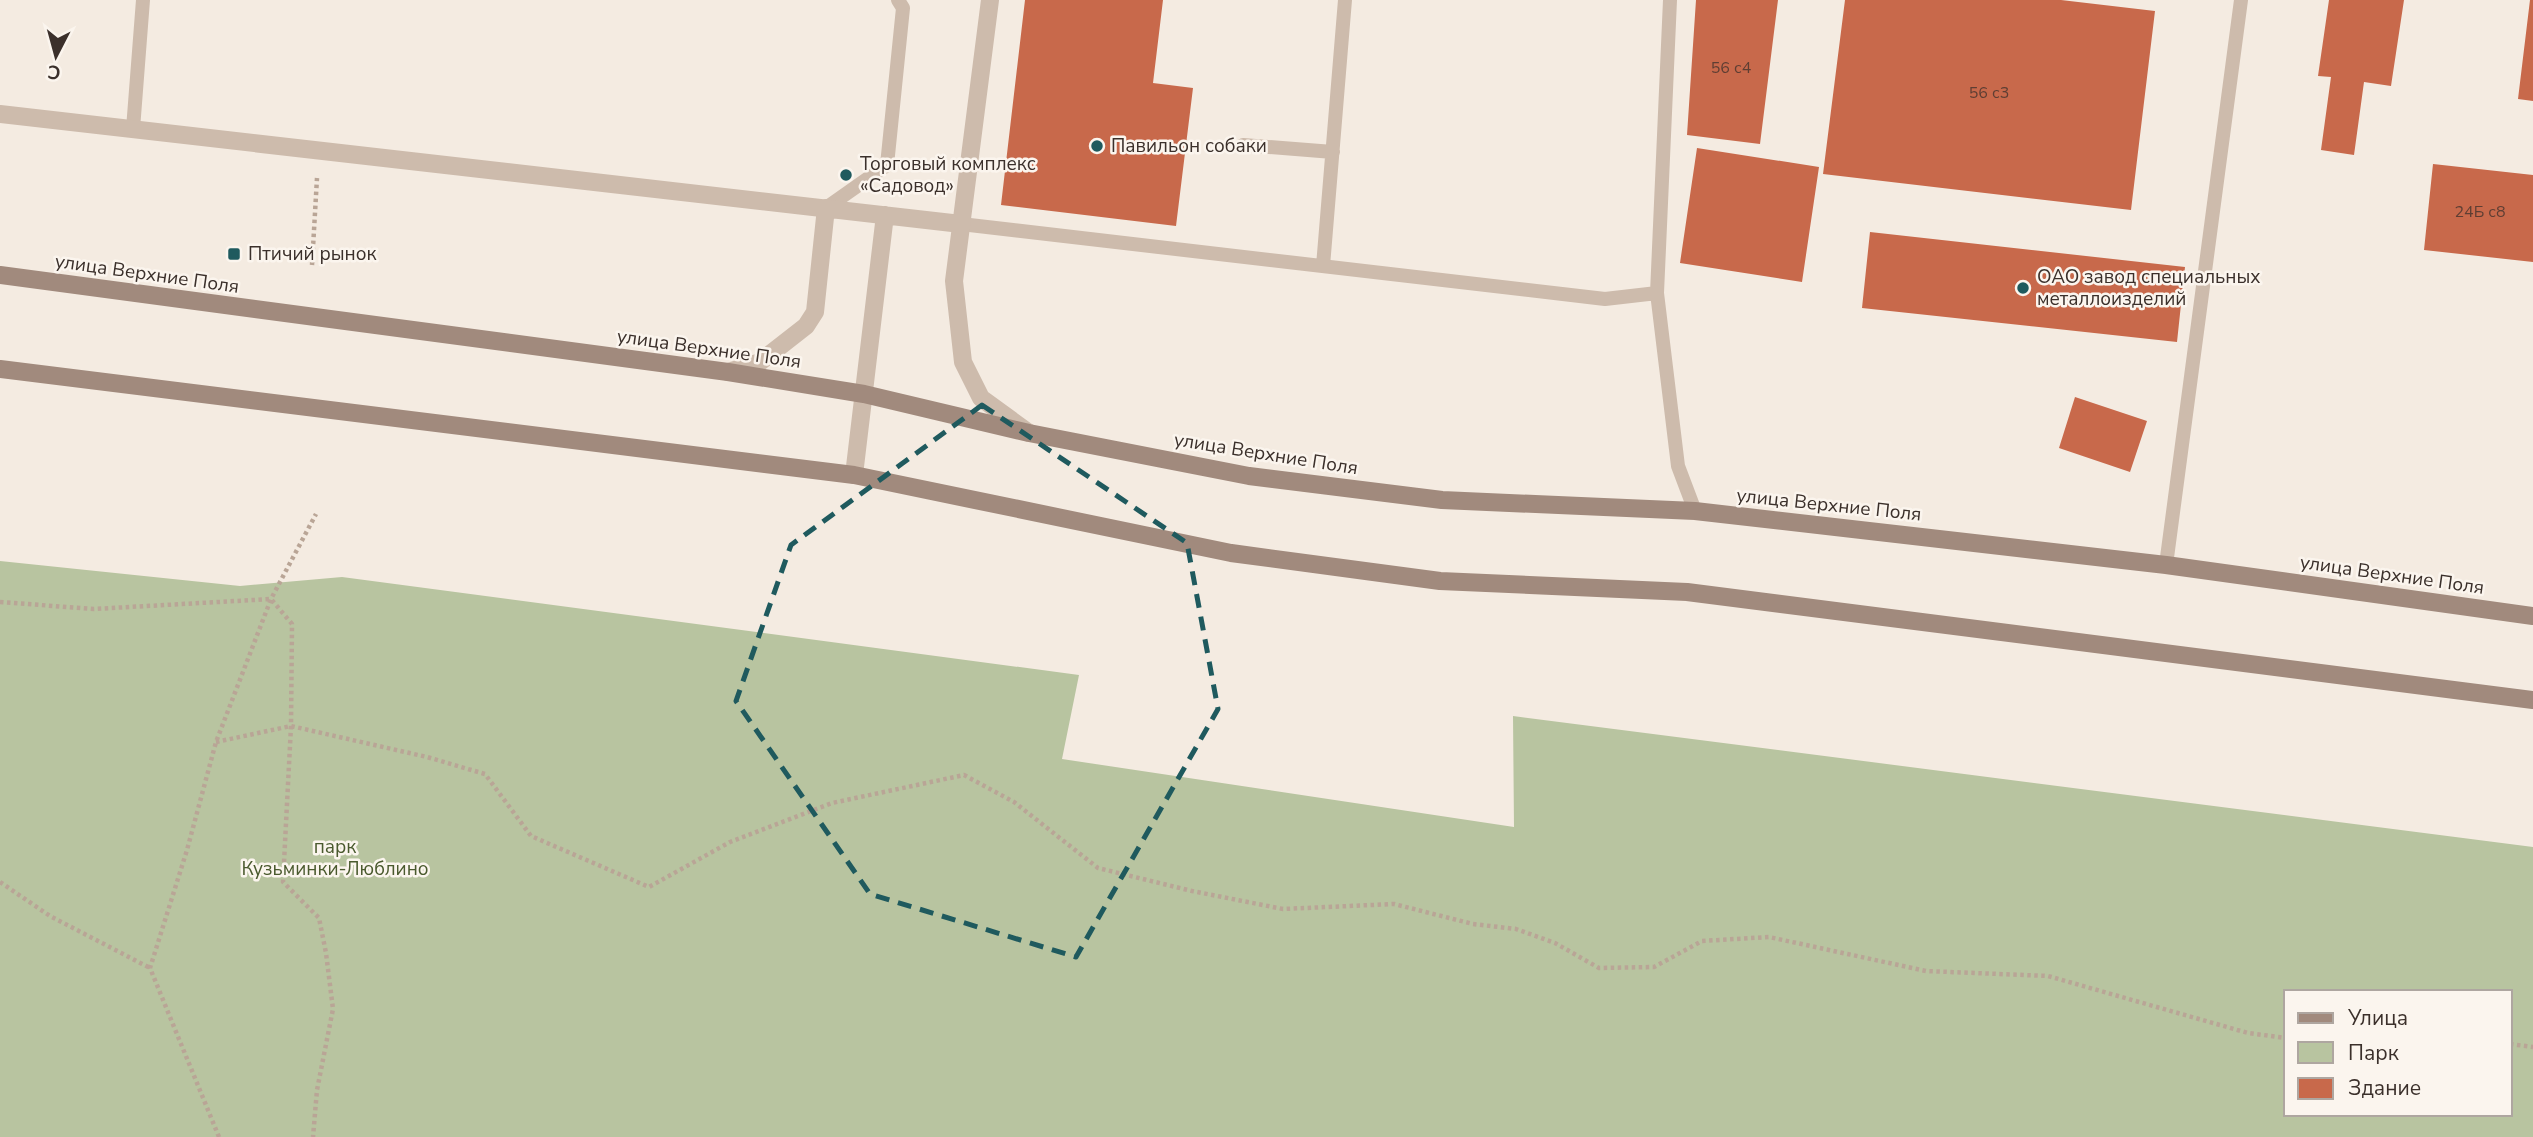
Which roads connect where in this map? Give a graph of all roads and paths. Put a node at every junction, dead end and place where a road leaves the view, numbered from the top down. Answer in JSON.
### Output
{"nodes":[{"id":1,"x":143,"y":0,"type":"edge"},
{"id":2,"x":898,"y":0,"type":"edge"},
{"id":3,"x":990,"y":0,"type":"edge"},
{"id":4,"x":1345,"y":0,"type":"edge"},
{"id":5,"x":1670,"y":0,"type":"edge"},
{"id":6,"x":2241,"y":0,"type":"edge"},
{"id":7,"x":0,"y":114,"type":"edge"},
{"id":8,"x":132,"y":129,"type":"junction"},
{"id":9,"x":1243,"y":145,"type":"dead end"},
{"id":10,"x":319,"y":150,"type":"junction"},
{"id":11,"x":1333,"y":152,"type":"junction"},
{"id":12,"x":826,"y":208,"type":"junction"},
{"id":13,"x":885,"y":215,"type":"junction"},
{"id":14,"x":961,"y":224,"type":"junction"},
{"id":15,"x":312,"y":265,"type":"dead end"},
{"id":16,"x":1323,"y":266,"type":"junction"},
{"id":17,"x":0,"y":275,"type":"edge"},
{"id":18,"x":1657,"y":293,"type":"junction"},
{"id":19,"x":0,"y":369,"type":"edge"},
{"id":20,"x":728,"y":372,"type":"junction"},
{"id":21,"x":864,"y":394,"type":"junction"},
{"id":22,"x":1029,"y":433,"type":"junction"},
{"id":23,"x":854,"y":475,"type":"junction"},
{"id":24,"x":1695,"y":511,"type":"junction"},
{"id":25,"x":316,"y":514,"type":"dead end"},
{"id":26,"x":2166,"y":565,"type":"junction"},
{"id":27,"x":271,"y":598,"type":"junction"},
{"id":28,"x":0,"y":603,"type":"edge"},
{"id":29,"x":2533,"y":617,"type":"edge"},
{"id":30,"x":2533,"y":701,"type":"edge"},
{"id":31,"x":291,"y":726,"type":"junction"},
{"id":32,"x":216,"y":743,"type":"junction"},
{"id":33,"x":0,"y":882,"type":"edge"},
{"id":34,"x":150,"y":968,"type":"junction"},
{"id":35,"x":2284,"y":1038,"type":"edge"},
{"id":36,"x":2512,"y":1044,"type":"edge"},
{"id":37,"x":2533,"y":1047,"type":"edge"},
{"id":38,"x":219,"y":1137,"type":"edge"},
{"id":39,"x":313,"y":1137,"type":"edge"}],
"edges":[{"from":1,"to":8,"type":"lane"},
{"from":2,"to":12,"type":"lane"},
{"from":3,"to":14,"type":"street"},
{"from":4,"to":11,"type":"lane"},
{"from":5,"to":18,"type":"lane"},
{"from":6,"to":26,"type":"lane"},
{"from":7,"to":8,"type":"street"},
{"from":8,"to":10,"type":"street"},
{"from":9,"to":11,"type":"lane"},
{"from":10,"to":12,"type":"street"},
{"from":10,"to":15,"type":"path"},
{"from":11,"to":16,"type":"lane"},
{"from":12,"to":13,"type":"street"},
{"from":12,"to":20,"type":"street"},
{"from":13,"to":14,"type":"street"},
{"from":13,"to":21,"type":"street"},
{"from":14,"to":16,"type":"lane"},
{"from":14,"to":22,"type":"street"},
{"from":16,"to":18,"type":"lane"},
{"from":17,"to":20,"type":"main road","name":"улица Верхние Поля"},
{"from":18,"to":24,"type":"lane"},
{"from":19,"to":23,"type":"main road"},
{"from":20,"to":21,"type":"main road","name":"улица Верхние Поля"},
{"from":21,"to":22,"type":"main road","name":"улица Верхние Поля"},
{"from":21,"to":23,"type":"street"},
{"from":22,"to":24,"type":"main road","name":"улица Верхние Поля"},
{"from":23,"to":30,"type":"main road"},
{"from":24,"to":26,"type":"main road","name":"улица Верхние Поля"},
{"from":25,"to":27,"type":"path"},
{"from":26,"to":29,"type":"main road","name":"улица Верхние Поля"},
{"from":27,"to":28,"type":"path"},
{"from":27,"to":31,"type":"path"},
{"from":27,"to":32,"type":"path"},
{"from":31,"to":32,"type":"path"},
{"from":31,"to":35,"type":"path"},
{"from":31,"to":39,"type":"path"},
{"from":32,"to":34,"type":"path"},
{"from":33,"to":34,"type":"path"},
{"from":34,"to":38,"type":"path"},
{"from":36,"to":37,"type":"path"}]}
